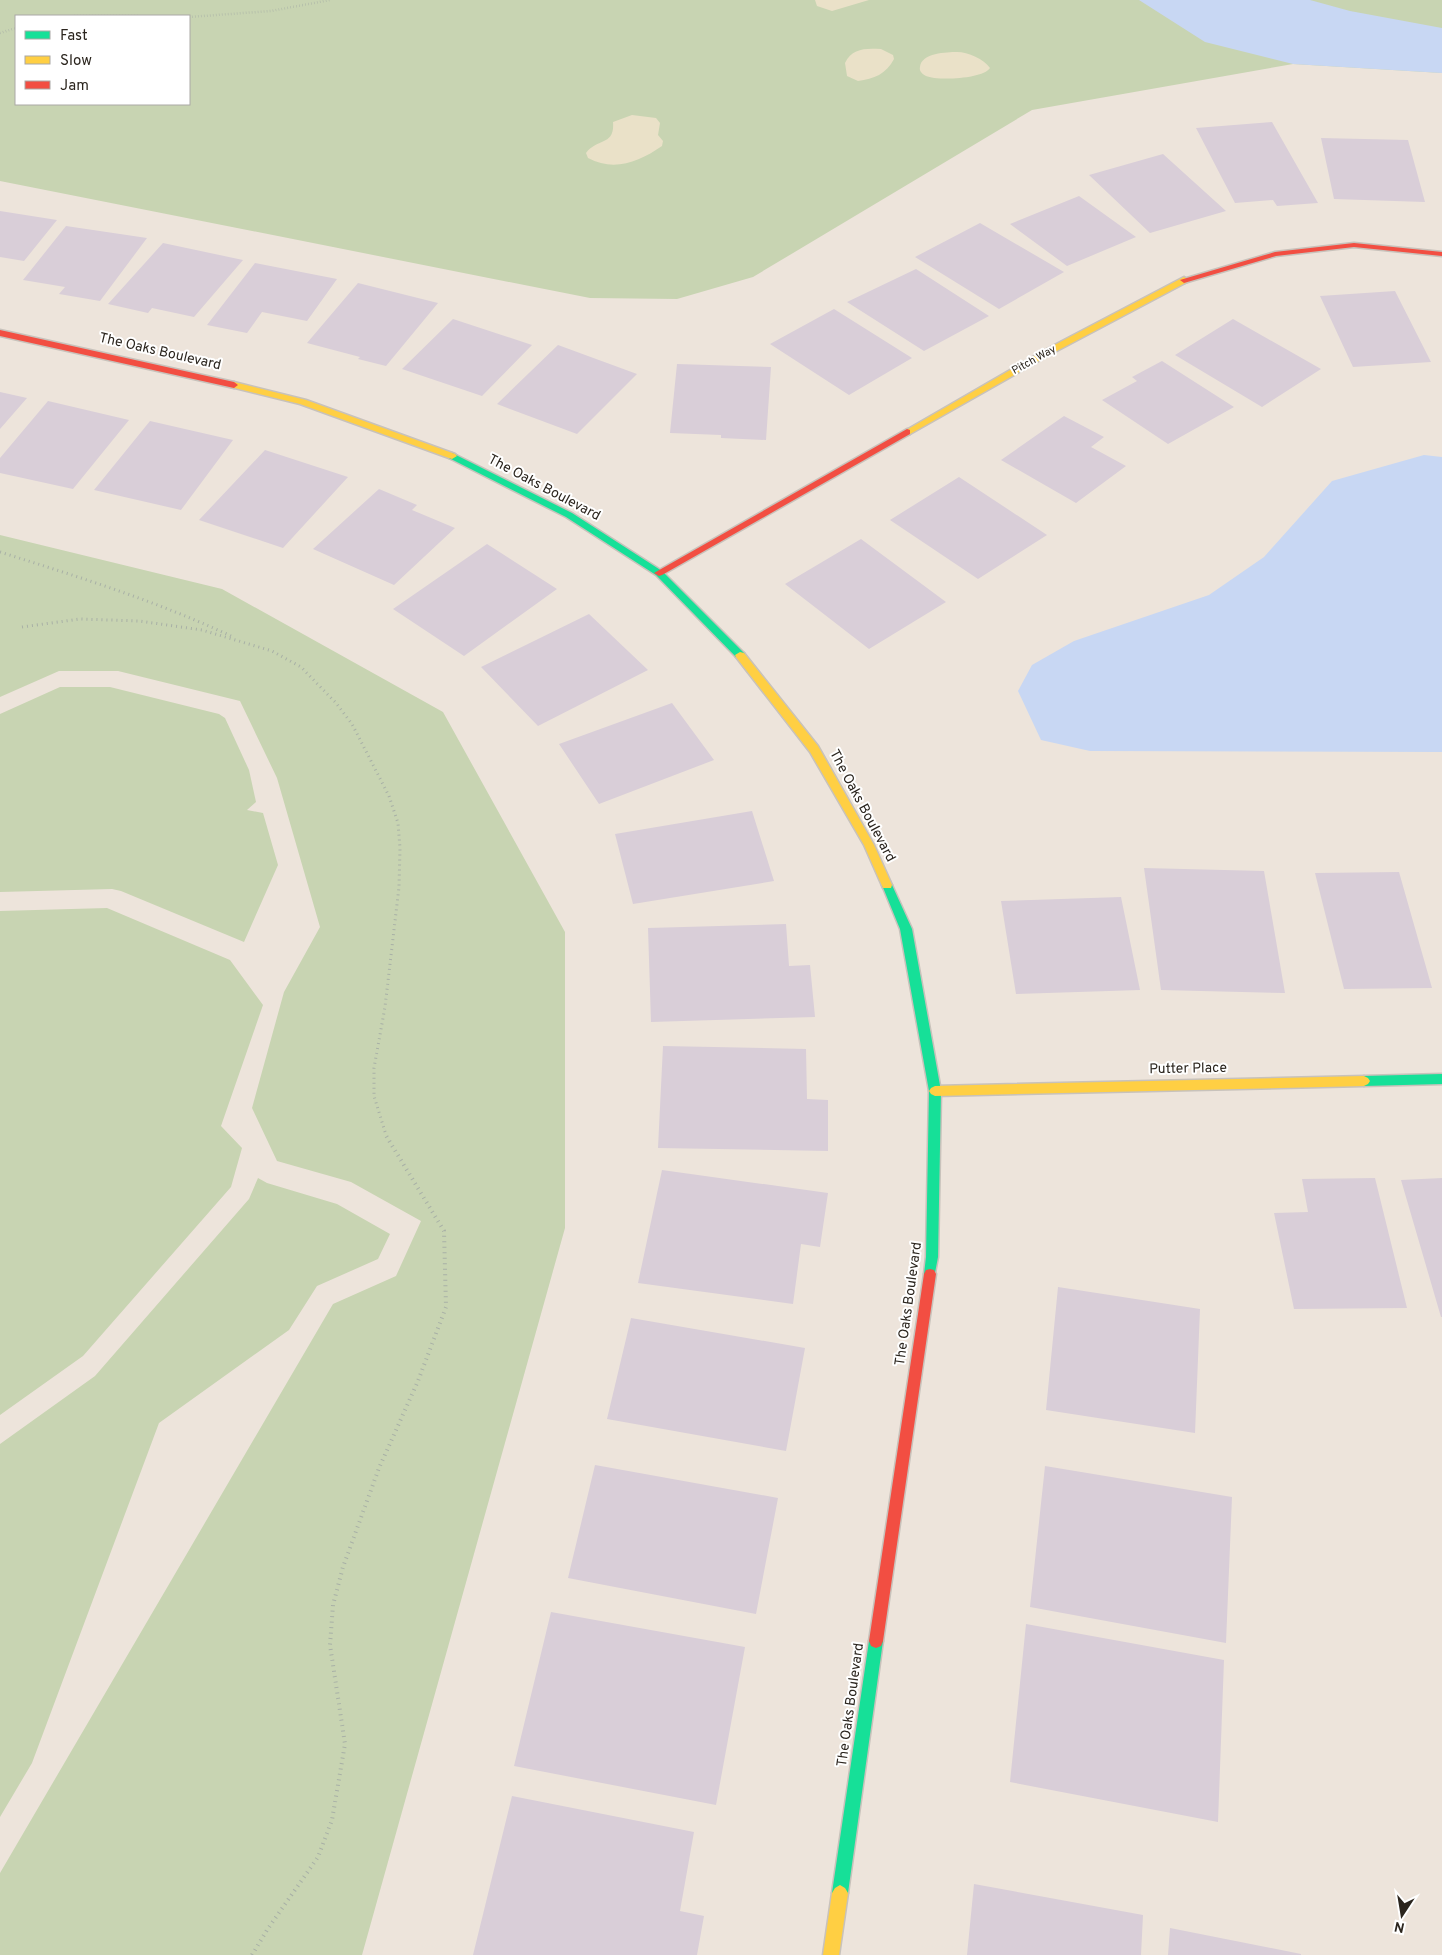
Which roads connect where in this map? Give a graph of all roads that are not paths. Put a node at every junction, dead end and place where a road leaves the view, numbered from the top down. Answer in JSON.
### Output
{"nodes":[{"id":1,"x":1442,"y":254,"type":"edge"},
{"id":2,"x":0,"y":333,"type":"edge"},
{"id":3,"x":659,"y":574,"type":"junction"},
{"id":4,"x":1442,"y":1079,"type":"edge"},
{"id":5,"x":935,"y":1091,"type":"junction"},
{"id":6,"x":831,"y":1955,"type":"edge"}],
"edges":[{"from":1,"to":3,"type":"street","name":"Pitch Way"},
{"from":2,"to":3,"type":"street","name":"The Oaks Boulevard"},
{"from":3,"to":5,"type":"street","name":"The Oaks Boulevard"},
{"from":4,"to":5,"type":"street","name":"Putter Place"},
{"from":5,"to":6,"type":"street","name":"The Oaks Boulevard"}]}
